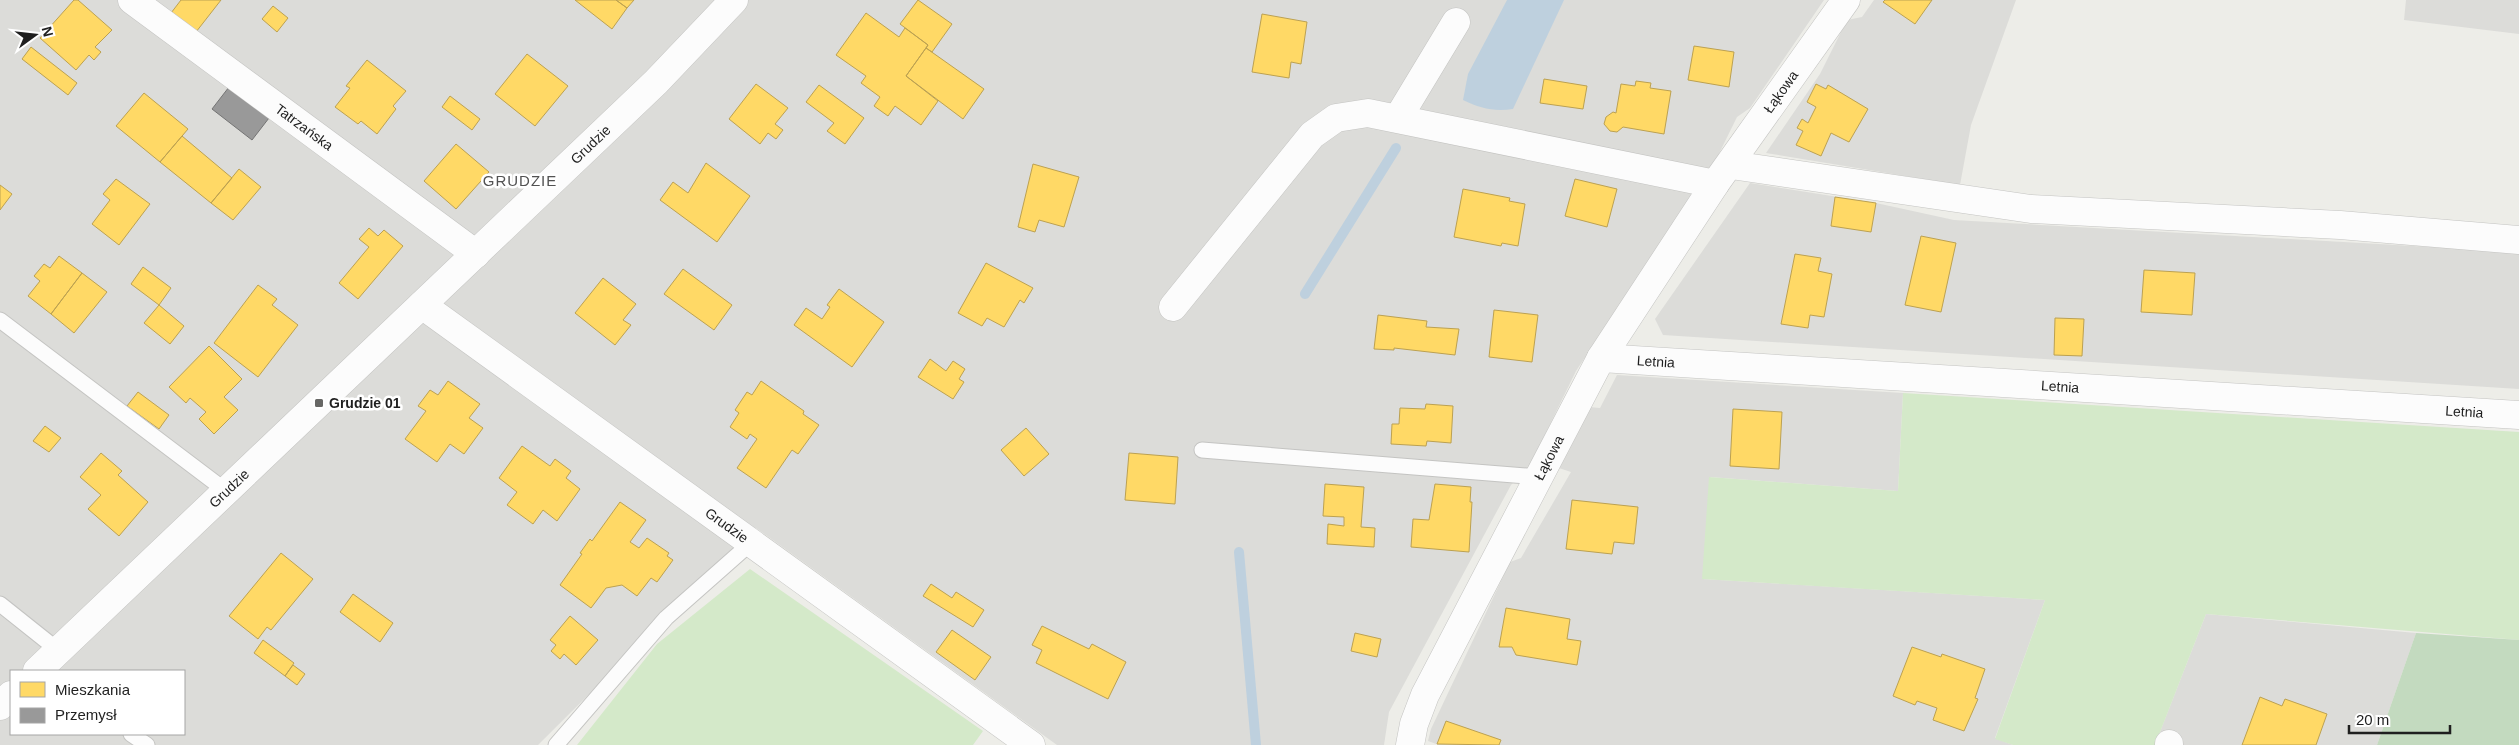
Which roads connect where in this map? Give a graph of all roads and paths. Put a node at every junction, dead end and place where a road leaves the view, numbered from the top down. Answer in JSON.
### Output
{"nodes":[{"id":1,"x":132,"y":0,"type":"edge"},
{"id":2,"x":734,"y":0,"type":"edge"},
{"id":3,"x":1846,"y":0,"type":"edge"},
{"id":4,"x":1456,"y":22,"type":"dead end"},
{"id":5,"x":1398,"y":118,"type":"junction"},
{"id":6,"x":1723,"y":174,"type":"junction"},
{"id":7,"x":2519,"y":240,"type":"edge"},
{"id":8,"x":476,"y":254,"type":"junction"},
{"id":9,"x":422,"y":305,"type":"junction"},
{"id":10,"x":1173,"y":307,"type":"dead end"},
{"id":11,"x":0,"y":320,"type":"edge"},
{"id":12,"x":1601,"y":358,"type":"junction"},
{"id":13,"x":2519,"y":415,"type":"edge"},
{"id":14,"x":1202,"y":450,"type":"dead end"},
{"id":15,"x":1539,"y":477,"type":"junction"},
{"id":16,"x":226,"y":490,"type":"junction"},
{"id":17,"x":752,"y":542,"type":"junction"},
{"id":18,"x":0,"y":604,"type":"edge"},
{"id":19,"x":59,"y":651,"type":"junction"},
{"id":20,"x":40,"y":670,"type":"edge"},
{"id":21,"x":10,"y":696,"type":"edge"},
{"id":22,"x":0,"y":706,"type":"edge"},
{"id":23,"x":132,"y":735,"type":"edge"},
{"id":24,"x":147,"y":745,"type":"edge"},
{"id":25,"x":556,"y":745,"type":"edge"},
{"id":26,"x":1032,"y":745,"type":"edge"},
{"id":27,"x":1410,"y":745,"type":"edge"}],
"edges":[{"from":1,"to":8,"type":"street","name":"Tatrzańska"},
{"from":2,"to":8,"type":"street","name":"Grudzie"},
{"from":3,"to":6,"type":"street","name":"Łąkowa"},
{"from":4,"to":5,"type":"street"},
{"from":5,"to":6,"type":"street"},
{"from":5,"to":10,"type":"street"},
{"from":6,"to":7,"type":"street"},
{"from":6,"to":12,"type":"street","name":"Łąkowa"},
{"from":8,"to":9,"type":"street","name":"Grudzie"},
{"from":9,"to":16,"type":"street","name":"Grudzie"},
{"from":9,"to":17,"type":"street","name":"Grudzie"},
{"from":11,"to":16,"type":"lane"},
{"from":12,"to":13,"type":"street","name":"Letnia"},
{"from":12,"to":15,"type":"street","name":"Łąkowa"},
{"from":14,"to":15,"type":"lane"},
{"from":15,"to":27,"type":"street","name":"Łąkowa"},
{"from":16,"to":19,"type":"street","name":"Grudzie"},
{"from":17,"to":25,"type":"lane"},
{"from":17,"to":26,"type":"street","name":"Grudzie"},
{"from":18,"to":19,"type":"lane"},
{"from":19,"to":20,"type":"street","name":"Grudzie"},
{"from":21,"to":22,"type":"street"},
{"from":23,"to":24,"type":"lane"}]}
